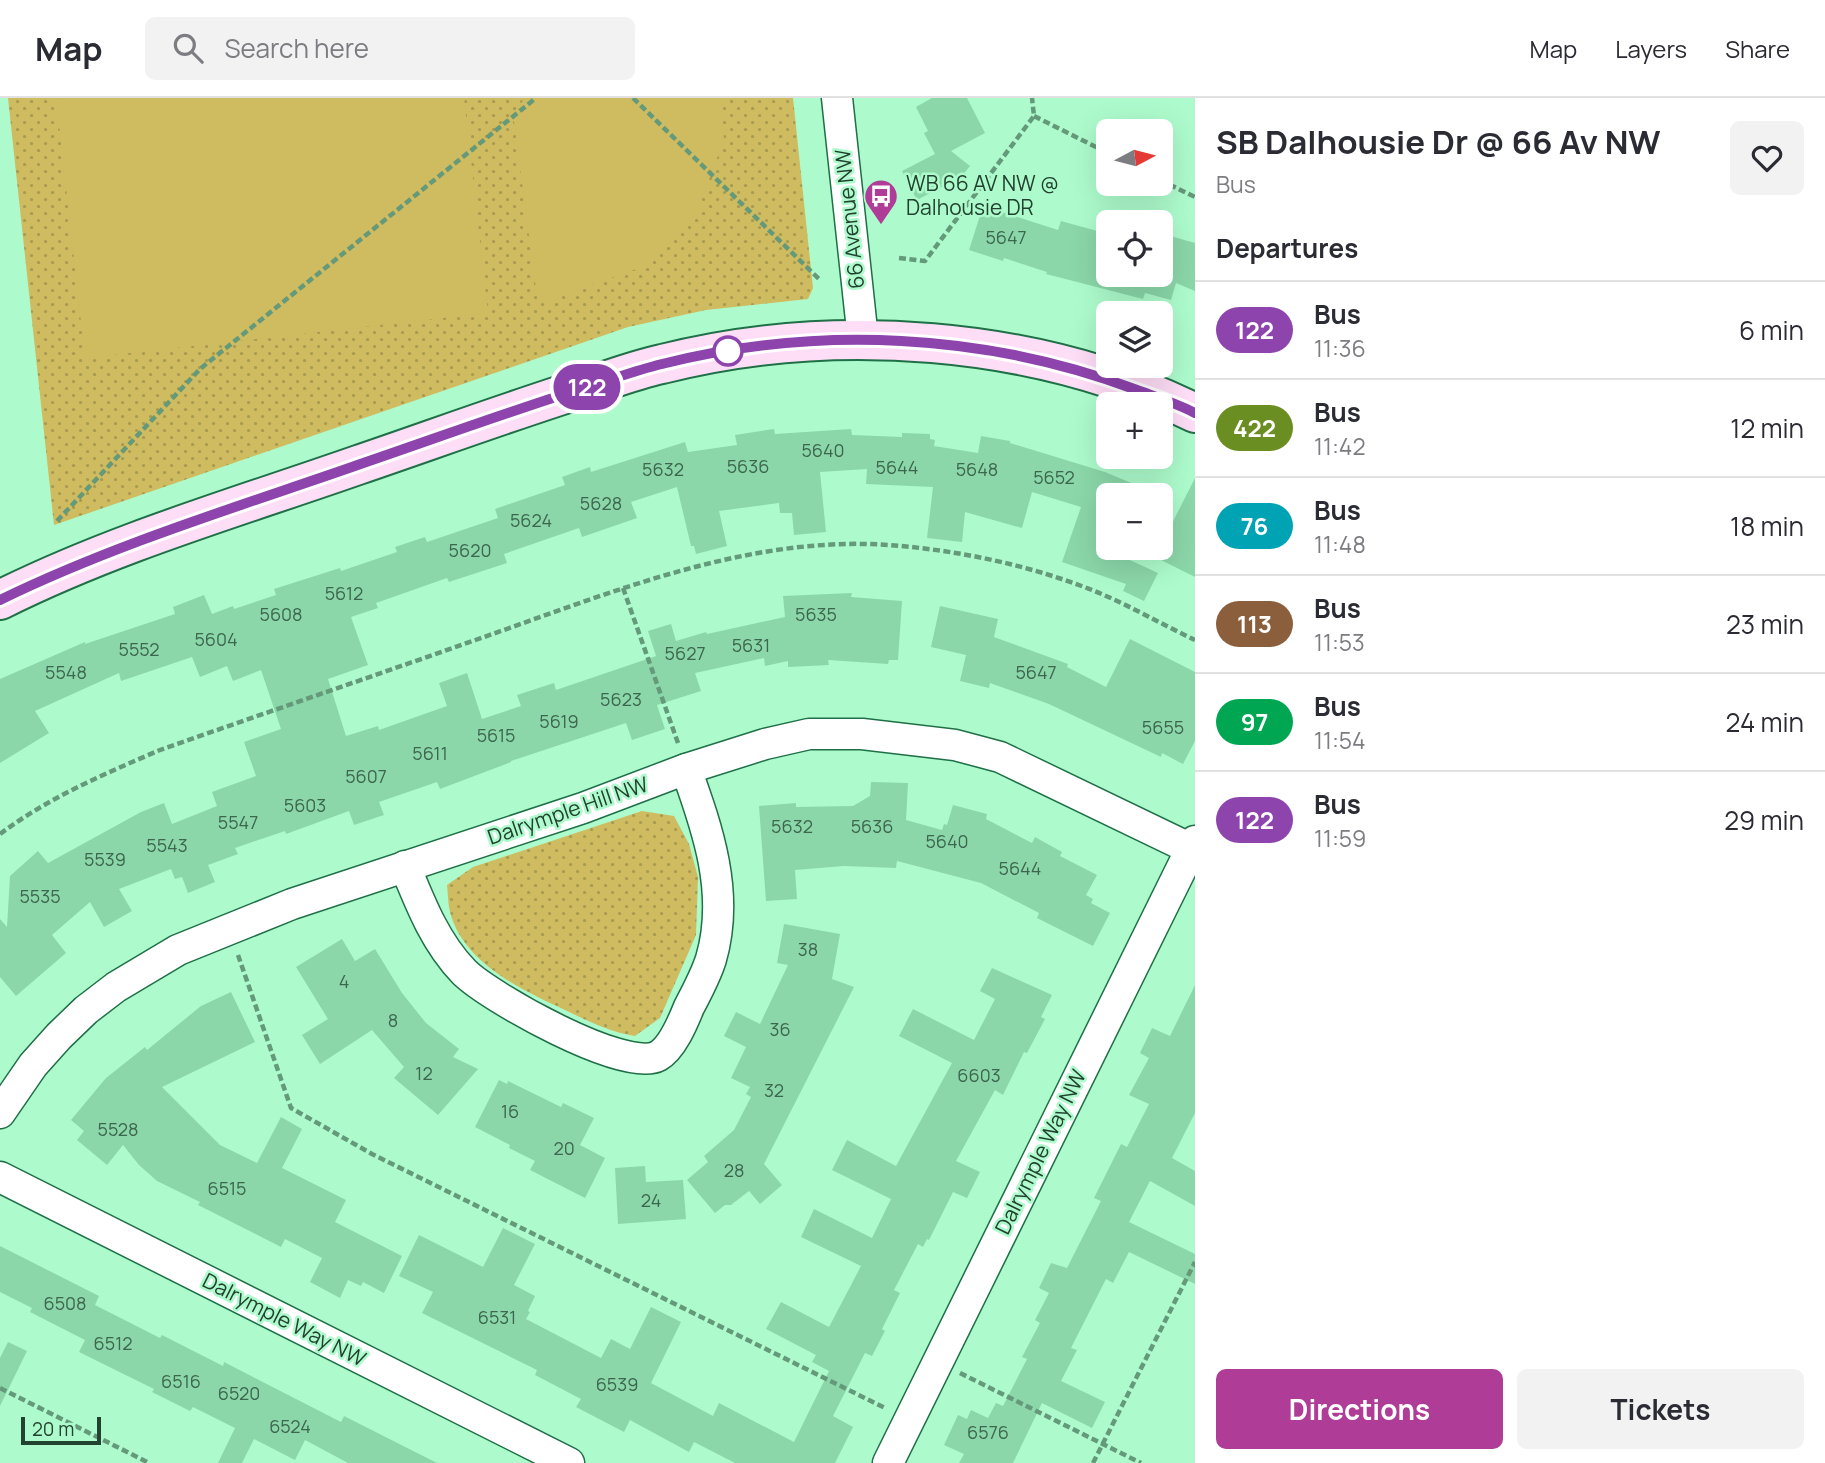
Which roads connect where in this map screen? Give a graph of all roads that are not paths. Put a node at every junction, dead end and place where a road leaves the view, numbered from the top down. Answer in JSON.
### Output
{"nodes":[{"id":1,"x":837,"y":98,"type":"edge"},
{"id":2,"x":863,"y":339,"type":"junction"},
{"id":3,"x":1195,"y":412,"type":"edge"},
{"id":4,"x":0,"y":600,"type":"edge"},
{"id":5,"x":686,"y":769,"type":"junction"},
{"id":6,"x":1193,"y":845,"type":"edge"},
{"id":7,"x":405,"y":866,"type":"junction"},
{"id":8,"x":0,"y":1113,"type":"edge"},
{"id":9,"x":0,"y":1177,"type":"edge"},
{"id":10,"x":569,"y":1463,"type":"edge"},
{"id":11,"x":888,"y":1463,"type":"edge"}],
"edges":[{"from":1,"to":2,"type":"street","name":"66 Avenue NW"},
{"from":2,"to":3,"type":"street"},
{"from":2,"to":4,"type":"street"},
{"from":5,"to":6,"type":"street","name":"Dalrymple Hill NW"},
{"from":5,"to":7,"type":"street","name":"Dalrymple Hill NW"},
{"from":5,"to":7,"type":"street"},
{"from":6,"to":11,"type":"street","name":"Dalrymple Way NW"},
{"from":7,"to":8,"type":"street","name":"Dalrymple Hill NW"},
{"from":9,"to":10,"type":"street","name":"Dalrymple Way NW"}]}
